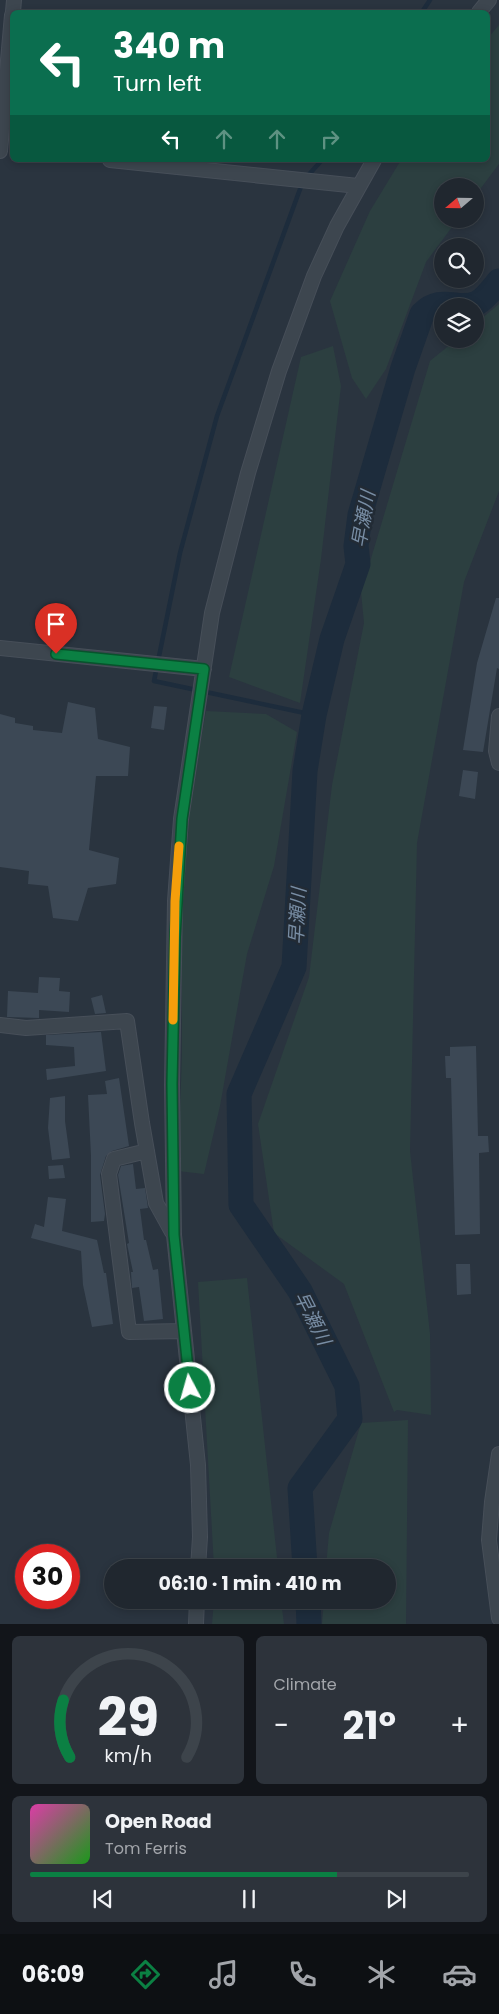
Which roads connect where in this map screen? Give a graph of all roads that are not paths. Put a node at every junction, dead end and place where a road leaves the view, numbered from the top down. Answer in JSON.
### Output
{"nodes":[{"id":1,"x":489,"y":0,"type":"edge"},
{"id":2,"x":481,"y":10,"type":"edge"},
{"id":3,"x":10,"y":45,"type":"edge"},
{"id":4,"x":0,"y":149,"type":"edge"},
{"id":5,"x":129,"y":162,"type":"edge"},
{"id":6,"x":373,"y":162,"type":"edge"},
{"id":7,"x":358,"y":186,"type":"junction"},
{"id":8,"x":0,"y":648,"type":"edge"},
{"id":9,"x":204,"y":669,"type":"junction"},
{"id":10,"x":499,"y":716,"type":"edge"},
{"id":11,"x":499,"y":762,"type":"edge"},
{"id":12,"x":0,"y":1025,"type":"edge"},
{"id":13,"x":147,"y":1151,"type":"junction"},
{"id":14,"x":174,"y":1235,"type":"junction"},
{"id":15,"x":184,"y":1331,"type":"junction"},
{"id":16,"x":499,"y":1454,"type":"edge"},
{"id":17,"x":199,"y":1559,"type":"edge"},
{"id":18,"x":197,"y":1609,"type":"edge"},
{"id":19,"x":499,"y":1618,"type":"edge"},
{"id":20,"x":196,"y":1624,"type":"edge"}],
"edges":[{"from":1,"to":2,"type":"street"},
{"from":3,"to":4,"type":"street"},
{"from":5,"to":7,"type":"street"},
{"from":6,"to":7,"type":"street"},
{"from":7,"to":9,"type":"street"},
{"from":8,"to":9,"type":"street"},
{"from":9,"to":14,"type":"street"},
{"from":10,"to":11,"type":"street"},
{"from":12,"to":13,"type":"street"},
{"from":13,"to":14,"type":"street"},
{"from":13,"to":15,"type":"street"},
{"from":14,"to":15,"type":"street"},
{"from":15,"to":17,"type":"street"},
{"from":16,"to":19,"type":"street"},
{"from":18,"to":20,"type":"street"}]}
